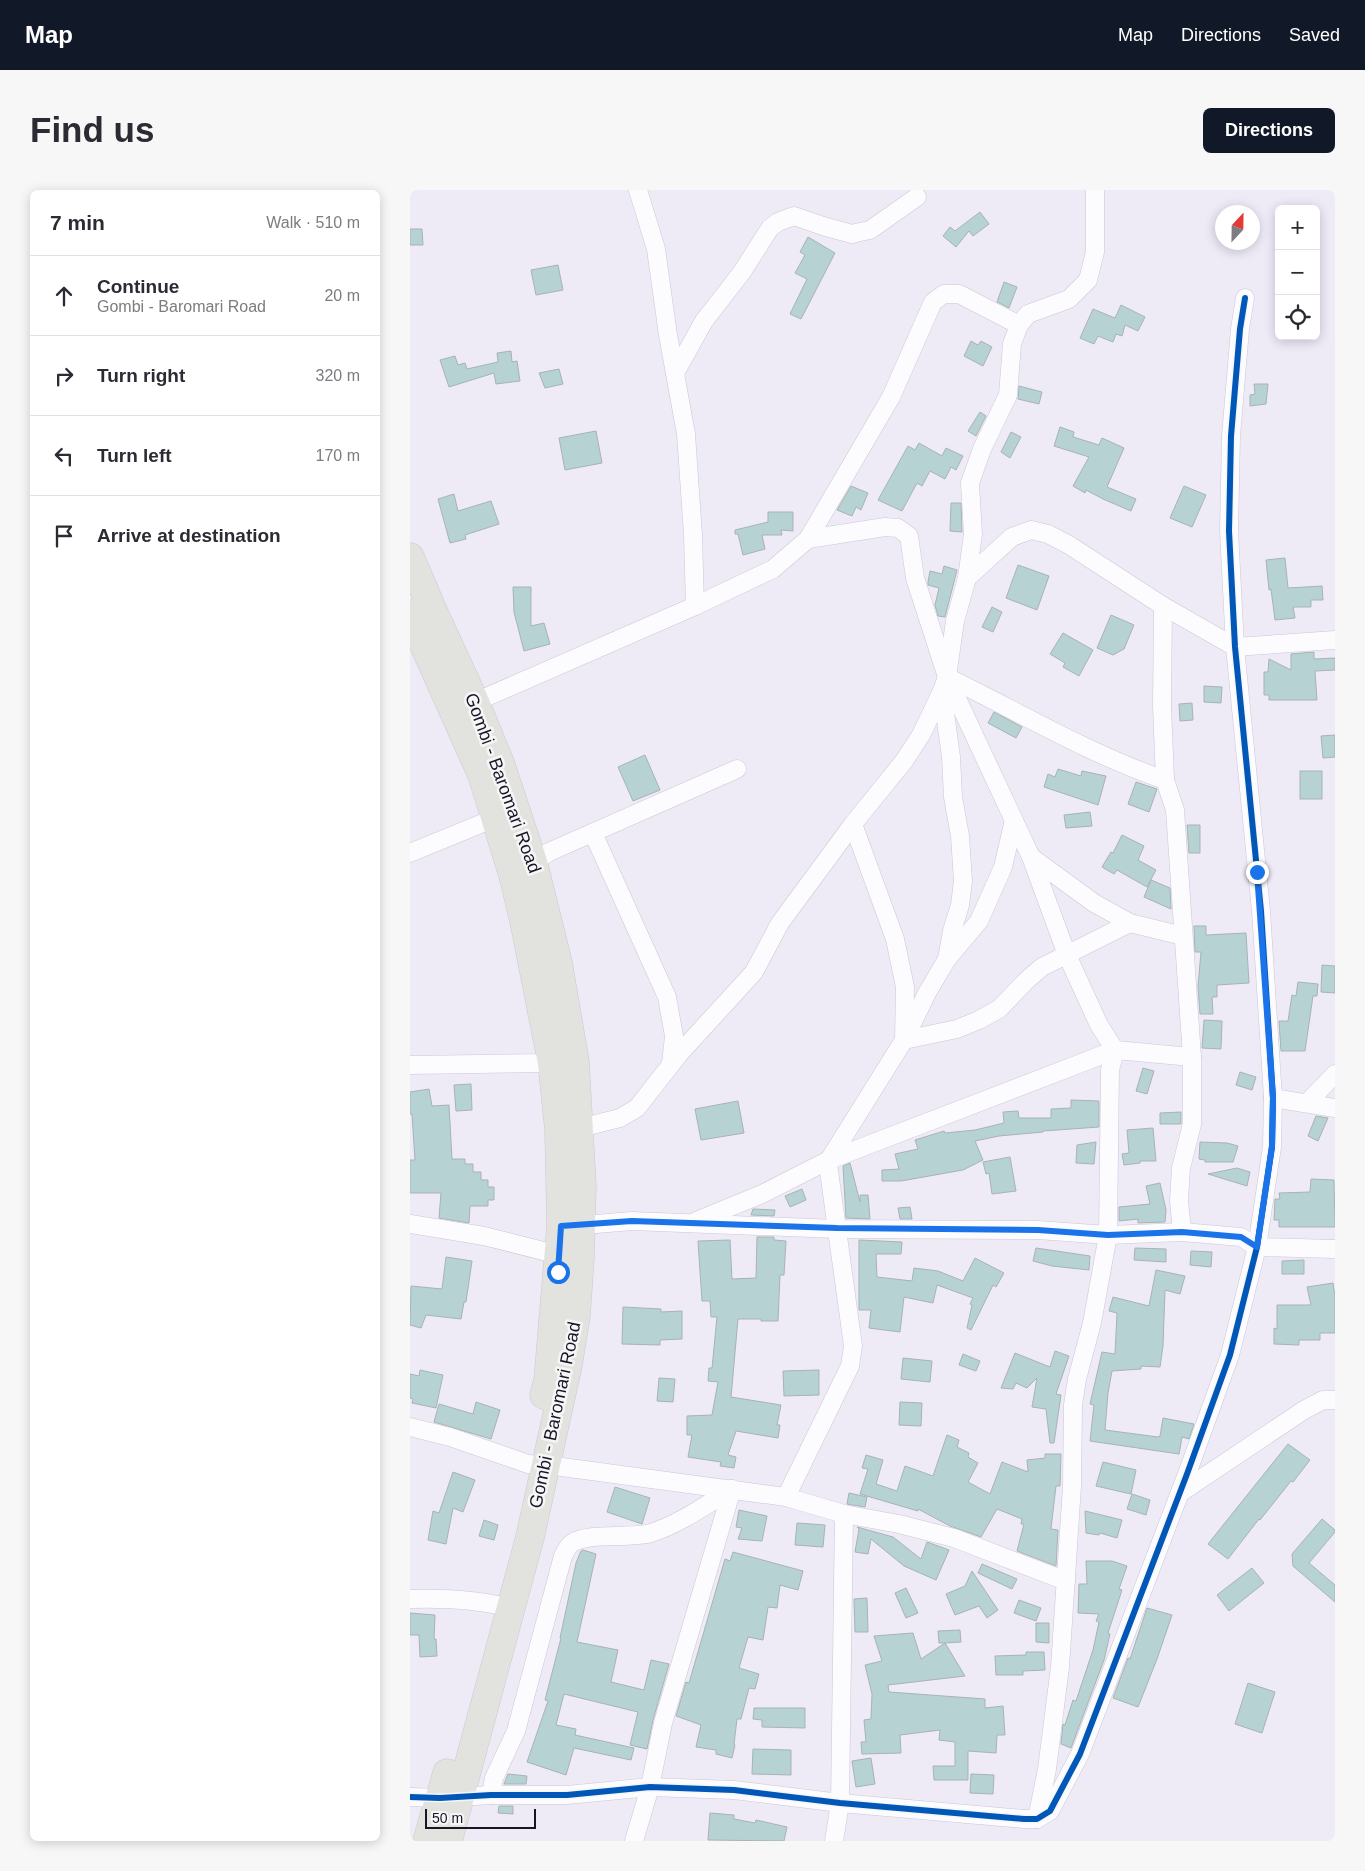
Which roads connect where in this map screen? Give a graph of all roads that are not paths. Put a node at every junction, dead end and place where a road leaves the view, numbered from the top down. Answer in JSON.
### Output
{"nodes":[{"id":1,"x":638,"y":190,"type":"edge"},
{"id":2,"x":1095,"y":190,"type":"edge"},
{"id":3,"x":917,"y":197,"type":"dead end"},
{"id":4,"x":1245,"y":298,"type":"dead end"},
{"id":5,"x":1019,"y":325,"type":"junction"},
{"id":6,"x":675,"y":373,"type":"junction"},
{"id":7,"x":808,"y":539,"type":"junction"},
{"id":8,"x":410,"y":557,"type":"edge"},
{"id":9,"x":968,"y":578,"type":"junction"},
{"id":10,"x":695,"y":606,"type":"junction"},
{"id":11,"x":1163,"y":606,"type":"junction"},
{"id":12,"x":410,"y":614,"type":"edge"},
{"id":13,"x":1335,"y":640,"type":"edge"},
{"id":14,"x":1235,"y":647,"type":"junction"},
{"id":15,"x":945,"y":684,"type":"junction"},
{"id":16,"x":475,"y":702,"type":"junction"},
{"id":17,"x":737,"y":769,"type":"dead end"},
{"id":18,"x":1165,"y":780,"type":"junction"},
{"id":19,"x":494,"y":818,"type":"junction"},
{"id":20,"x":1014,"y":820,"type":"junction"},
{"id":21,"x":853,"y":824,"type":"junction"},
{"id":22,"x":593,"y":833,"type":"junction"},
{"id":23,"x":410,"y":853,"type":"edge"},
{"id":24,"x":1031,"y":857,"type":"junction"},
{"id":25,"x":534,"y":862,"type":"junction"},
{"id":26,"x":1130,"y":923,"type":"junction"},
{"id":27,"x":1183,"y":936,"type":"junction"},
{"id":28,"x":1067,"y":955,"type":"junction"},
{"id":29,"x":947,"y":959,"type":"junction"},
{"id":30,"x":904,"y":1040,"type":"junction"},
{"id":31,"x":1115,"y":1050,"type":"junction"},
{"id":32,"x":1192,"y":1057,"type":"junction"},
{"id":33,"x":552,"y":1063,"type":"junction"},
{"id":34,"x":671,"y":1064,"type":"junction"},
{"id":35,"x":410,"y":1065,"type":"edge"},
{"id":36,"x":1335,"y":1074,"type":"edge"},
{"id":37,"x":1273,"y":1098,"type":"junction"},
{"id":38,"x":1307,"y":1103,"type":"junction"},
{"id":39,"x":1333,"y":1106,"type":"edge"},
{"id":40,"x":580,"y":1128,"type":"junction"},
{"id":41,"x":829,"y":1160,"type":"junction"},
{"id":42,"x":692,"y":1222,"type":"junction"},
{"id":43,"x":410,"y":1224,"type":"edge"},
{"id":44,"x":572,"y":1226,"type":"junction"},
{"id":45,"x":837,"y":1228,"type":"junction"},
{"id":46,"x":1182,"y":1232,"type":"junction"},
{"id":47,"x":1108,"y":1235,"type":"junction"},
{"id":48,"x":1257,"y":1247,"type":"junction"},
{"id":49,"x":1335,"y":1249,"type":"edge"},
{"id":50,"x":559,"y":1255,"type":"junction"},
{"id":51,"x":1335,"y":1400,"type":"edge"},
{"id":52,"x":410,"y":1427,"type":"edge"},
{"id":53,"x":537,"y":1464,"type":"junction"},
{"id":54,"x":732,"y":1489,"type":"junction"},
{"id":55,"x":1180,"y":1493,"type":"junction"},
{"id":56,"x":786,"y":1497,"type":"junction"},
{"id":57,"x":844,"y":1514,"type":"junction"},
{"id":58,"x":1066,"y":1581,"type":"junction"},
{"id":59,"x":410,"y":1599,"type":"edge"},
{"id":60,"x":501,"y":1606,"type":"junction"},
{"id":61,"x":650,"y":1787,"type":"junction"},
{"id":62,"x":491,"y":1796,"type":"junction"},
{"id":63,"x":410,"y":1797,"type":"edge"},
{"id":64,"x":450,"y":1798,"type":"junction"},
{"id":65,"x":840,"y":1802,"type":"junction"},
{"id":66,"x":1037,"y":1819,"type":"junction"},
{"id":67,"x":427,"y":1841,"type":"edge"},
{"id":68,"x":448,"y":1841,"type":"edge"},
{"id":69,"x":634,"y":1841,"type":"edge"},
{"id":70,"x":834,"y":1841,"type":"edge"}],
"edges":[{"from":1,"to":6,"type":"street"},
{"from":2,"to":5,"type":"street"},
{"from":3,"to":6,"type":"street"},
{"from":4,"to":14,"type":"street"},
{"from":5,"to":7,"type":"street"},
{"from":5,"to":9,"type":"street"},
{"from":6,"to":10,"type":"street"},
{"from":7,"to":10,"type":"street"},
{"from":7,"to":15,"type":"street"},
{"from":8,"to":16,"type":"main road","name":"Gombi - Baromari Road"},
{"from":9,"to":11,"type":"street"},
{"from":9,"to":15,"type":"street"},
{"from":10,"to":16,"type":"street"},
{"from":11,"to":14,"type":"street"},
{"from":11,"to":18,"type":"street"},
{"from":12,"to":19,"type":"main road","name":"Gombi - Baromari Road"},
{"from":13,"to":14,"type":"street"},
{"from":14,"to":37,"type":"street"},
{"from":15,"to":18,"type":"street"},
{"from":15,"to":20,"type":"street"},
{"from":15,"to":21,"type":"street"},
{"from":15,"to":29,"type":"street"},
{"from":16,"to":25,"type":"main road","name":"Gombi - Baromari Road"},
{"from":17,"to":22,"type":"street"},
{"from":18,"to":27,"type":"street"},
{"from":19,"to":23,"type":"street"},
{"from":19,"to":33,"type":"main road","name":"Gombi - Baromari Road"},
{"from":20,"to":24,"type":"street"},
{"from":20,"to":29,"type":"street"},
{"from":21,"to":30,"type":"street"},
{"from":21,"to":34,"type":"street"},
{"from":22,"to":25,"type":"street"},
{"from":22,"to":34,"type":"street"},
{"from":24,"to":26,"type":"street"},
{"from":24,"to":28,"type":"street"},
{"from":25,"to":40,"type":"main road","name":"Gombi - Baromari Road"},
{"from":26,"to":27,"type":"street"},
{"from":26,"to":28,"type":"street"},
{"from":27,"to":32,"type":"street"},
{"from":28,"to":30,"type":"street"},
{"from":28,"to":31,"type":"street"},
{"from":29,"to":30,"type":"street"},
{"from":30,"to":41,"type":"street"},
{"from":31,"to":32,"type":"street"},
{"from":31,"to":41,"type":"street"},
{"from":31,"to":47,"type":"street"},
{"from":32,"to":46,"type":"street"},
{"from":33,"to":35,"type":"street"},
{"from":33,"to":44,"type":"main road","name":"Gombi - Baromari Road"},
{"from":34,"to":40,"type":"street"},
{"from":36,"to":38,"type":"street"},
{"from":37,"to":38,"type":"street"},
{"from":37,"to":48,"type":"street"},
{"from":38,"to":39,"type":"street"},
{"from":40,"to":44,"type":"main road","name":"Gombi - Baromari Road"},
{"from":41,"to":42,"type":"street"},
{"from":41,"to":45,"type":"street"},
{"from":42,"to":44,"type":"street"},
{"from":42,"to":45,"type":"street"},
{"from":43,"to":50,"type":"street"},
{"from":44,"to":50,"type":"main road","name":"Gombi - Baromari Road"},
{"from":44,"to":53,"type":"main road","name":"Gombi - Baromari Road"},
{"from":45,"to":47,"type":"street"},
{"from":45,"to":56,"type":"street"},
{"from":46,"to":47,"type":"street"},
{"from":46,"to":48,"type":"street"},
{"from":47,"to":58,"type":"street"},
{"from":48,"to":49,"type":"street"},
{"from":48,"to":55,"type":"street"},
{"from":50,"to":53,"type":"main road","name":"Gombi - Baromari Road"},
{"from":51,"to":55,"type":"street"},
{"from":52,"to":53,"type":"street"},
{"from":53,"to":54,"type":"street"},
{"from":53,"to":60,"type":"main road","name":"Gombi - Baromari Road"},
{"from":54,"to":56,"type":"street"},
{"from":54,"to":61,"type":"street"},
{"from":54,"to":62,"type":"street"},
{"from":55,"to":66,"type":"street"},
{"from":56,"to":57,"type":"street"},
{"from":57,"to":58,"type":"street"},
{"from":57,"to":65,"type":"street"},
{"from":58,"to":66,"type":"street"},
{"from":59,"to":60,"type":"street"},
{"from":60,"to":64,"type":"main road","name":"Gombi - Baromari Road"},
{"from":61,"to":62,"type":"street"},
{"from":61,"to":65,"type":"street"},
{"from":61,"to":69,"type":"street"},
{"from":62,"to":64,"type":"street"},
{"from":63,"to":64,"type":"street"},
{"from":64,"to":67,"type":"main road","name":"Gombi - Baromari Road"},
{"from":64,"to":68,"type":"main road","name":"Gombi - Baromari Road"},
{"from":65,"to":66,"type":"street"},
{"from":65,"to":70,"type":"street"}]}
